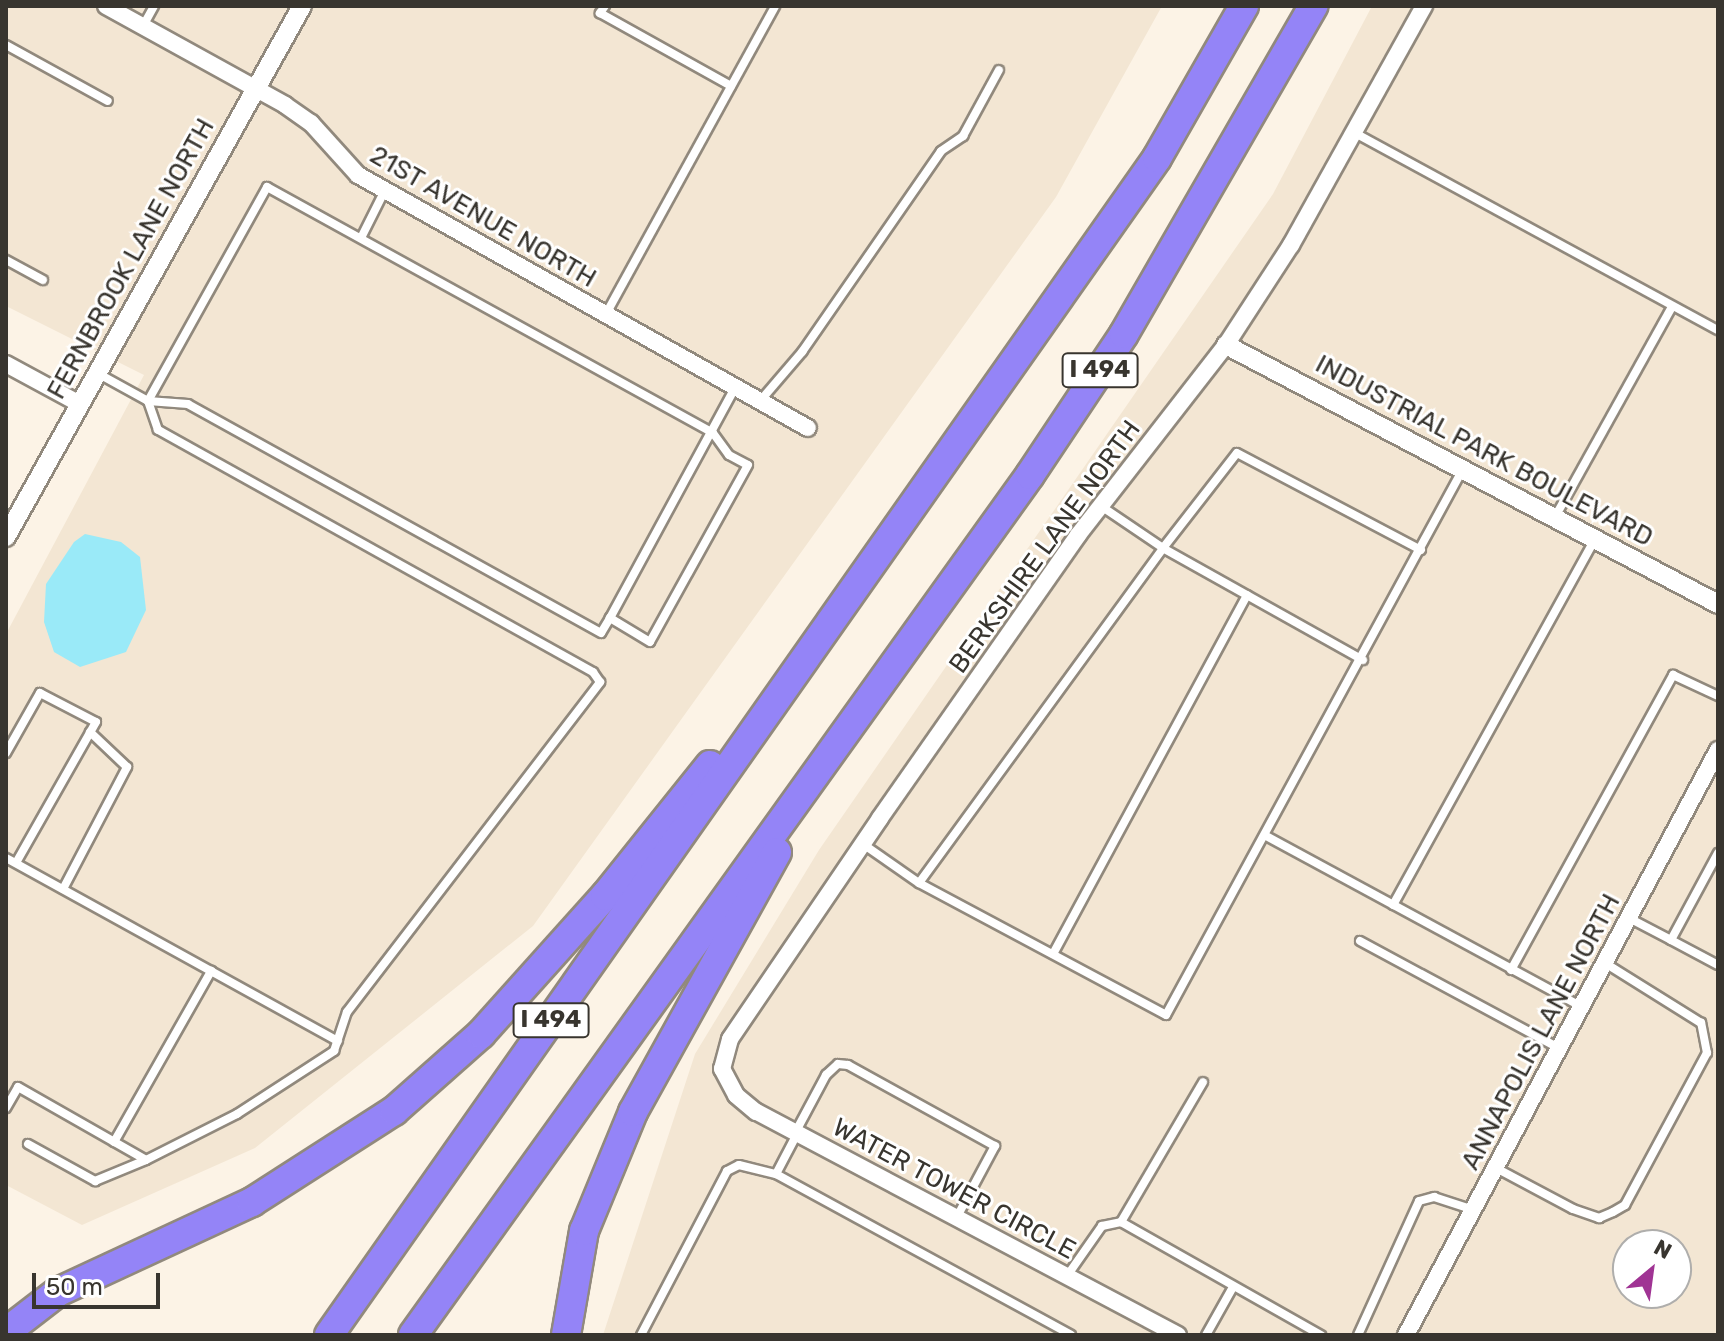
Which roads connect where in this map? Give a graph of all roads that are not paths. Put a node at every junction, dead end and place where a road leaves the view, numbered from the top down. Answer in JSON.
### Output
{"nodes":[{"id":1,"x":106,"y":6,"type":"edge"},
{"id":2,"x":154,"y":6,"type":"edge"},
{"id":3,"x":302,"y":6,"type":"edge"},
{"id":4,"x":605,"y":6,"type":"edge"},
{"id":5,"x":775,"y":6,"type":"edge"},
{"id":6,"x":1244,"y":6,"type":"edge"},
{"id":7,"x":1313,"y":6,"type":"edge"},
{"id":8,"x":1424,"y":6,"type":"edge"},
{"id":9,"x":143,"y":26,"type":"junction"},
{"id":10,"x":6,"y":45,"type":"edge"},
{"id":11,"x":999,"y":70,"type":"dead end"},
{"id":12,"x":731,"y":86,"type":"junction"},
{"id":13,"x":256,"y":89,"type":"junction"},
{"id":14,"x":108,"y":101,"type":"dead end"},
{"id":15,"x":1352,"y":131,"type":"junction"},
{"id":16,"x":385,"y":190,"type":"junction"},
{"id":17,"x":361,"y":238,"type":"junction"},
{"id":18,"x":6,"y":260,"type":"edge"},
{"id":19,"x":43,"y":280,"type":"dead end"},
{"id":20,"x":1672,"y":307,"type":"junction"},
{"id":21,"x":605,"y":315,"type":"junction"},
{"id":22,"x":1718,"y":330,"type":"edge"},
{"id":23,"x":1226,"y":345,"type":"junction"},
{"id":24,"x":6,"y":364,"type":"edge"},
{"id":25,"x":97,"y":373,"type":"junction"},
{"id":26,"x":735,"y":388,"type":"junction"},
{"id":27,"x":148,"y":401,"type":"junction"},
{"id":28,"x":760,"y":402,"type":"junction"},
{"id":29,"x":80,"y":404,"type":"junction"},
{"id":30,"x":808,"y":428,"type":"dead end"},
{"id":31,"x":713,"y":433,"type":"junction"},
{"id":32,"x":1463,"y":469,"type":"junction"},
{"id":33,"x":1100,"y":506,"type":"junction"},
{"id":34,"x":1555,"y":517,"type":"junction"},
{"id":35,"x":6,"y":537,"type":"edge"},
{"id":36,"x":1595,"y":539,"type":"junction"},
{"id":37,"x":1163,"y":548,"type":"junction"},
{"id":38,"x":1421,"y":550,"type":"junction"},
{"id":39,"x":1247,"y":595,"type":"junction"},
{"id":40,"x":1718,"y":604,"type":"edge"},
{"id":41,"x":610,"y":618,"type":"junction"},
{"id":42,"x":1363,"y":660,"type":"junction"},
{"id":43,"x":1718,"y":696,"type":"edge"},
{"id":44,"x":774,"y":705,"type":"junction"},
{"id":45,"x":858,"y":715,"type":"junction"},
{"id":46,"x":90,"y":732,"type":"junction"},
{"id":47,"x":1718,"y":750,"type":"edge"},
{"id":48,"x":6,"y":753,"type":"edge"},
{"id":49,"x":1266,"y":836,"type":"junction"},
{"id":50,"x":863,"y":844,"type":"junction"},
{"id":51,"x":1718,"y":853,"type":"edge"},
{"id":52,"x":6,"y":858,"type":"edge"},
{"id":53,"x":16,"y":863,"type":"junction"},
{"id":54,"x":919,"y":883,"type":"junction"},
{"id":55,"x":63,"y":889,"type":"junction"},
{"id":56,"x":1393,"y":905,"type":"junction"},
{"id":57,"x":1629,"y":918,"type":"junction"},
{"id":58,"x":1671,"y":940,"type":"junction"},
{"id":59,"x":1360,"y":941,"type":"dead end"},
{"id":60,"x":1053,"y":954,"type":"junction"},
{"id":61,"x":1605,"y":963,"type":"junction"},
{"id":62,"x":1718,"y":965,"type":"edge"},
{"id":63,"x":1511,"y":970,"type":"junction"},
{"id":64,"x":211,"y":971,"type":"junction"},
{"id":65,"x":1582,"y":1007,"type":"junction"},
{"id":66,"x":338,"y":1041,"type":"junction"},
{"id":67,"x":1560,"y":1049,"type":"junction"},
{"id":68,"x":722,"y":1069,"type":"joint"},
{"id":69,"x":1203,"y":1082,"type":"dead end"},
{"id":70,"x":6,"y":1108,"type":"edge"},
{"id":71,"x":796,"y":1133,"type":"junction"},
{"id":72,"x":114,"y":1142,"type":"junction"},
{"id":73,"x":28,"y":1144,"type":"dead end"},
{"id":74,"x":146,"y":1160,"type":"junction"},
{"id":75,"x":1496,"y":1168,"type":"junction"},
{"id":76,"x":776,"y":1174,"type":"junction"},
{"id":77,"x":1474,"y":1210,"type":"junction"},
{"id":78,"x":956,"y":1218,"type":"junction"},
{"id":79,"x":1121,"y":1222,"type":"junction"},
{"id":80,"x":1067,"y":1276,"type":"junction"},
{"id":81,"x":1233,"y":1287,"type":"junction"},
{"id":82,"x":6,"y":1332,"type":"edge"},
{"id":83,"x":329,"y":1335,"type":"edge"},
{"id":84,"x":413,"y":1335,"type":"edge"},
{"id":85,"x":566,"y":1335,"type":"edge"},
{"id":86,"x":641,"y":1335,"type":"edge"},
{"id":87,"x":1071,"y":1335,"type":"edge"},
{"id":88,"x":1178,"y":1335,"type":"edge"},
{"id":89,"x":1206,"y":1335,"type":"edge"},
{"id":90,"x":1321,"y":1335,"type":"edge"},
{"id":91,"x":1358,"y":1335,"type":"edge"},
{"id":92,"x":1406,"y":1335,"type":"edge"}],
"edges":[{"from":1,"to":9,"type":"street","name":"21ST AVENUE NORTH"},
{"from":2,"to":9,"type":"lane"},
{"from":3,"to":13,"type":"street","name":"FERNBROOK LANE NORTH"},
{"from":4,"to":12,"type":"lane"},
{"from":5,"to":12,"type":"lane"},
{"from":6,"to":44,"type":"highway","number":"I 494"},
{"from":7,"to":45,"type":"highway","number":"I 494"},
{"from":8,"to":15,"type":"street","name":"BERKSHIRE LANE NORTH"},
{"from":9,"to":13,"type":"street","name":"21ST AVENUE NORTH"},
{"from":10,"to":14,"type":"lane"},
{"from":11,"to":28,"type":"lane"},
{"from":12,"to":21,"type":"lane"},
{"from":13,"to":16,"type":"street","name":"21ST AVENUE NORTH"},
{"from":13,"to":25,"type":"street","name":"FERNBROOK LANE NORTH"},
{"from":15,"to":20,"type":"lane"},
{"from":15,"to":23,"type":"street","name":"BERKSHIRE LANE NORTH"},
{"from":16,"to":17,"type":"lane"},
{"from":16,"to":21,"type":"street","name":"21ST AVENUE NORTH"},
{"from":17,"to":27,"type":"lane"},
{"from":17,"to":31,"type":"lane"},
{"from":18,"to":19,"type":"lane"},
{"from":20,"to":22,"type":"lane"},
{"from":20,"to":34,"type":"lane"},
{"from":21,"to":26,"type":"street","name":"21ST AVENUE NORTH"},
{"from":23,"to":32,"type":"street","name":"INDUSTRIAL PARK BOULEVARD"},
{"from":23,"to":33,"type":"street","name":"BERKSHIRE LANE NORTH"},
{"from":24,"to":29,"type":"street"},
{"from":25,"to":27,"type":"lane"},
{"from":25,"to":29,"type":"street","name":"FERNBROOK LANE NORTH"},
{"from":26,"to":28,"type":"street","name":"21ST AVENUE NORTH"},
{"from":26,"to":31,"type":"lane"},
{"from":27,"to":41,"type":"lane"},
{"from":27,"to":66,"type":"lane"},
{"from":28,"to":30,"type":"street","name":"21ST AVENUE NORTH"},
{"from":29,"to":35,"type":"street","name":"FERNBROOK LANE NORTH"},
{"from":31,"to":41,"type":"lane"},
{"from":31,"to":41,"type":"lane"},
{"from":32,"to":34,"type":"street","name":"INDUSTRIAL PARK BOULEVARD"},
{"from":32,"to":38,"type":"lane"},
{"from":33,"to":37,"type":"lane"},
{"from":33,"to":50,"type":"street","name":"BERKSHIRE LANE NORTH"},
{"from":34,"to":36,"type":"street","name":"INDUSTRIAL PARK BOULEVARD"},
{"from":36,"to":40,"type":"street","name":"INDUSTRIAL PARK BOULEVARD"},
{"from":36,"to":56,"type":"lane"},
{"from":37,"to":38,"type":"lane"},
{"from":37,"to":39,"type":"lane"},
{"from":37,"to":54,"type":"lane"},
{"from":38,"to":42,"type":"lane"},
{"from":39,"to":42,"type":"lane"},
{"from":39,"to":60,"type":"lane"},
{"from":42,"to":49,"type":"lane"},
{"from":43,"to":63,"type":"lane"},
{"from":44,"to":82,"type":"highway"},
{"from":44,"to":83,"type":"highway","number":"I 494"},
{"from":45,"to":84,"type":"highway","number":"I 494"},
{"from":45,"to":85,"type":"highway"},
{"from":46,"to":48,"type":"lane"},
{"from":46,"to":53,"type":"lane"},
{"from":46,"to":55,"type":"lane"},
{"from":47,"to":57,"type":"street","name":"ANNAPOLIS LANE NORTH"},
{"from":49,"to":56,"type":"lane"},
{"from":49,"to":60,"type":"lane"},
{"from":50,"to":54,"type":"lane"},
{"from":50,"to":68,"type":"street","name":"BERKSHIRE LANE NORTH"},
{"from":51,"to":58,"type":"lane"},
{"from":52,"to":53,"type":"lane"},
{"from":53,"to":55,"type":"lane"},
{"from":54,"to":60,"type":"lane"},
{"from":55,"to":64,"type":"lane"},
{"from":56,"to":63,"type":"lane"},
{"from":57,"to":58,"type":"lane"},
{"from":57,"to":61,"type":"street","name":"ANNAPOLIS LANE NORTH"},
{"from":58,"to":62,"type":"lane"},
{"from":59,"to":67,"type":"lane"},
{"from":61,"to":65,"type":"street","name":"ANNAPOLIS LANE NORTH"},
{"from":61,"to":75,"type":"lane"},
{"from":63,"to":65,"type":"lane"},
{"from":64,"to":66,"type":"lane"},
{"from":64,"to":72,"type":"lane"},
{"from":65,"to":67,"type":"street","name":"ANNAPOLIS LANE NORTH"},
{"from":66,"to":74,"type":"lane"},
{"from":67,"to":75,"type":"street","name":"ANNAPOLIS LANE NORTH"},
{"from":68,"to":71,"type":"street","name":"WATER TOWER CIRCLE"},
{"from":69,"to":79,"type":"lane"},
{"from":70,"to":72,"type":"lane"},
{"from":71,"to":76,"type":"lane"},
{"from":71,"to":78,"type":"street","name":"WATER TOWER CIRCLE"},
{"from":71,"to":78,"type":"lane"},
{"from":72,"to":74,"type":"lane"},
{"from":73,"to":74,"type":"lane"},
{"from":75,"to":77,"type":"street","name":"ANNAPOLIS LANE NORTH"},
{"from":76,"to":86,"type":"lane"},
{"from":76,"to":87,"type":"lane"},
{"from":77,"to":91,"type":"lane"},
{"from":77,"to":92,"type":"street","name":"ANNAPOLIS LANE NORTH"},
{"from":78,"to":80,"type":"street","name":"WATER TOWER CIRCLE"},
{"from":79,"to":80,"type":"lane"},
{"from":79,"to":81,"type":"lane"},
{"from":80,"to":88,"type":"street","name":"WATER TOWER CIRCLE"},
{"from":81,"to":89,"type":"lane"},
{"from":81,"to":90,"type":"lane"}]}
